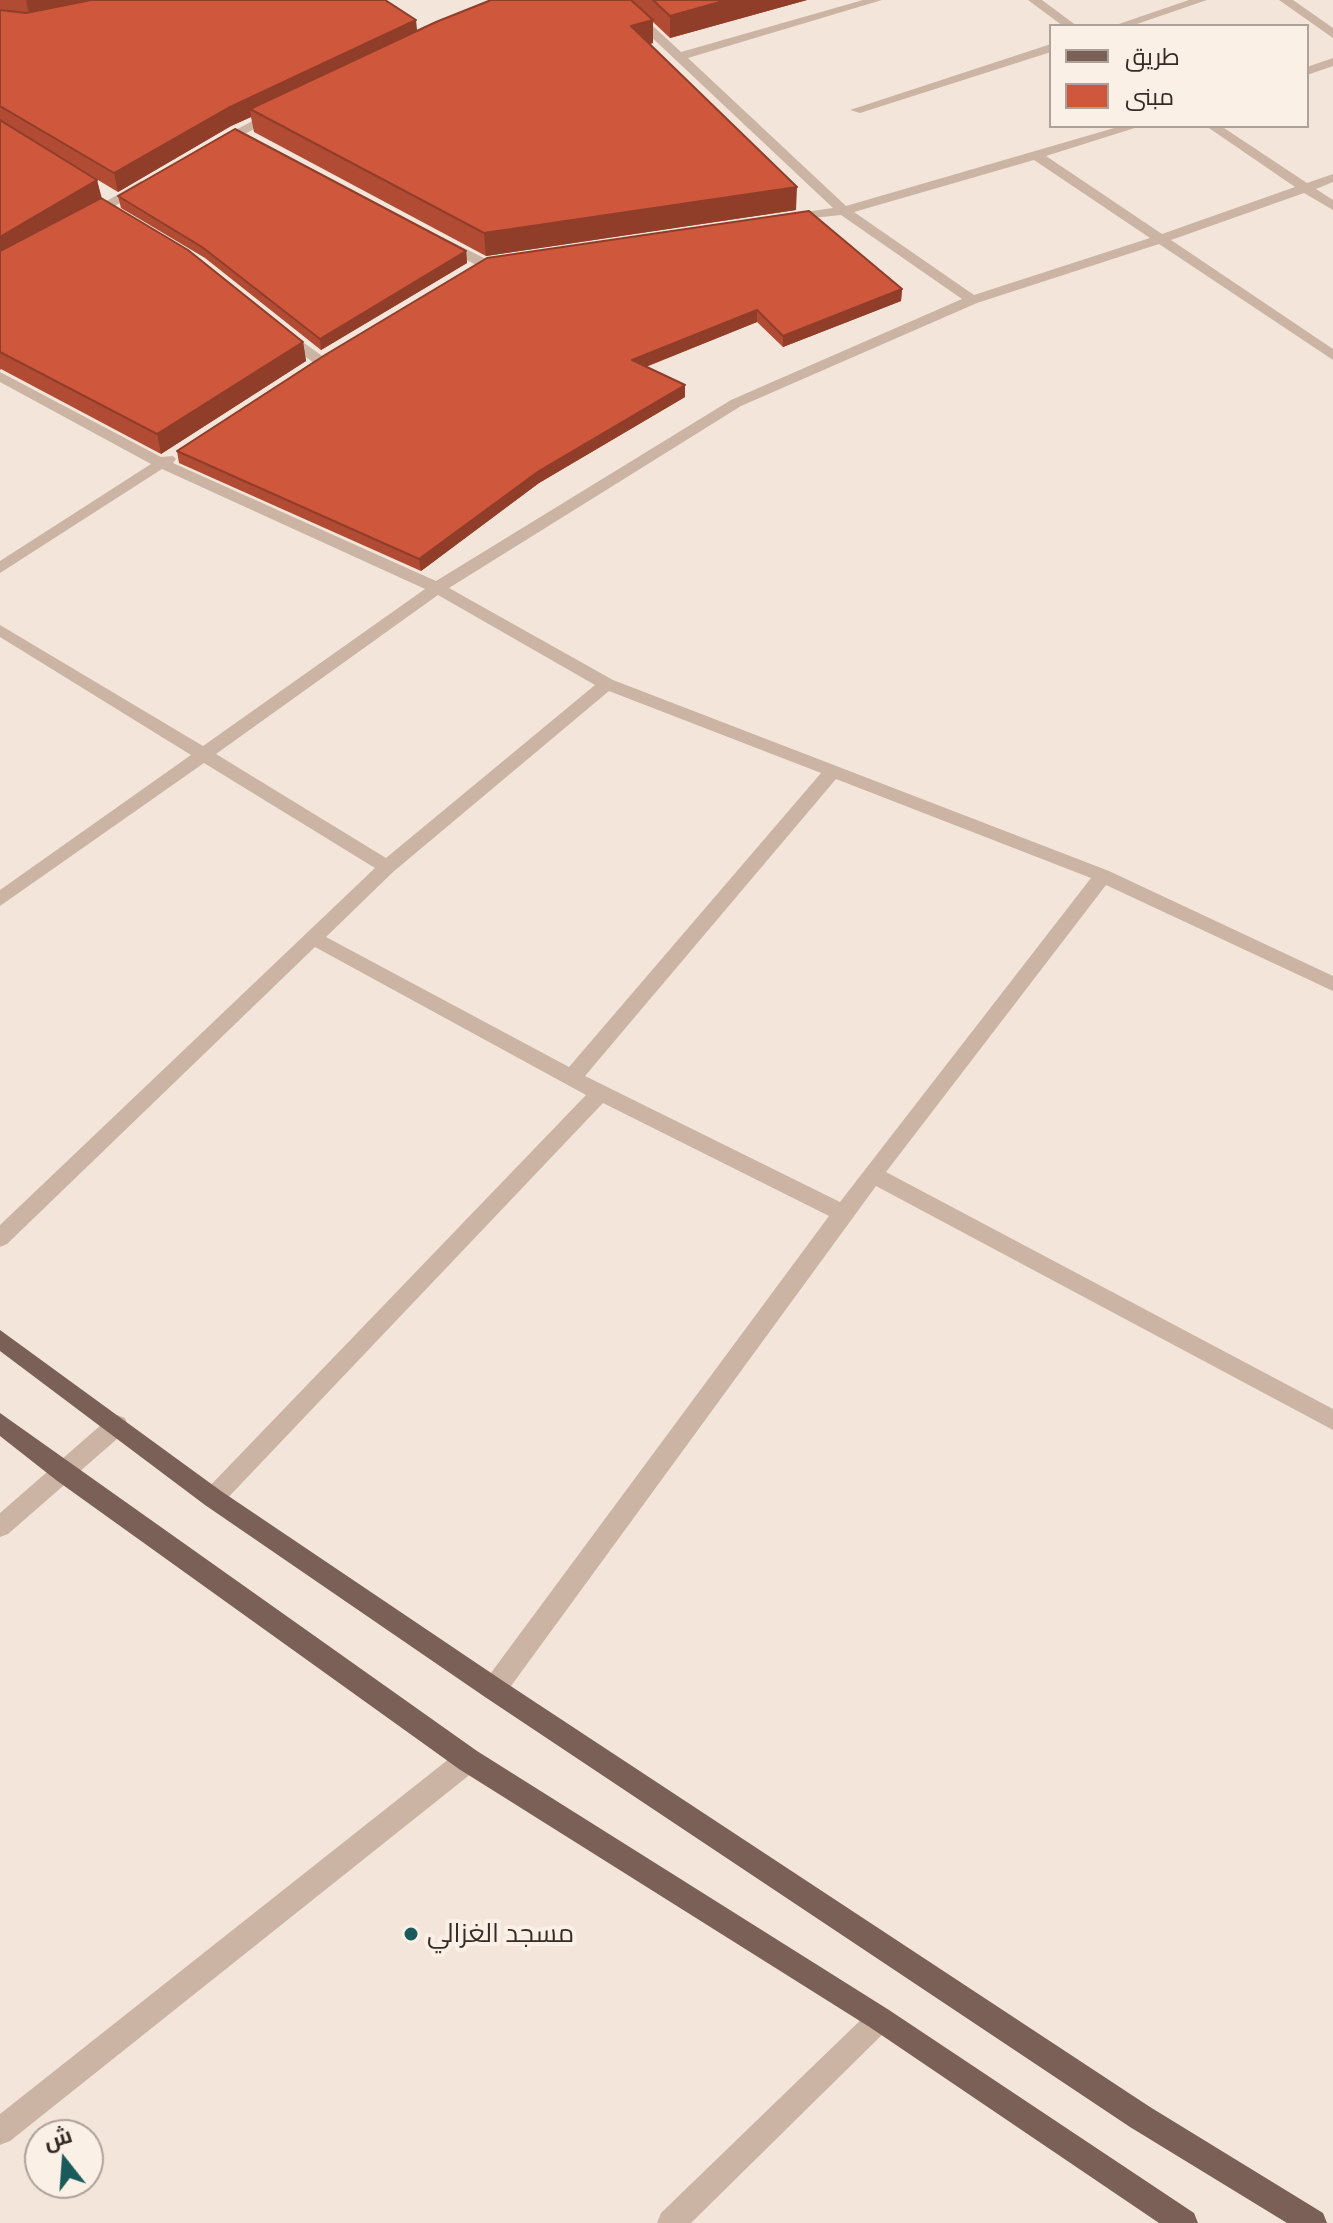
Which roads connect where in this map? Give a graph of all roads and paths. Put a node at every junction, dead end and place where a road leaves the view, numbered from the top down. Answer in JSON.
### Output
{"nodes":[{"id":1,"x":618,"y":0,"type":"edge"},
{"id":2,"x":876,"y":0,"type":"edge"},
{"id":3,"x":1034,"y":0,"type":"edge"},
{"id":4,"x":1201,"y":0,"type":"edge"},
{"id":5,"x":1285,"y":0,"type":"edge"},
{"id":6,"x":1068,"y":24,"type":"edge"},
{"id":7,"x":1125,"y":24,"type":"edge"},
{"id":8,"x":1333,"y":34,"type":"edge"},
{"id":9,"x":1049,"y":49,"type":"edge"},
{"id":10,"x":679,"y":57,"type":"junction"},
{"id":11,"x":1333,"y":62,"type":"edge"},
{"id":12,"x":1309,"y":70,"type":"edge"},
{"id":13,"x":289,"y":107,"type":"edge"},
{"id":14,"x":856,"y":110,"type":"dead end"},
{"id":15,"x":1129,"y":128,"type":"edge"},
{"id":16,"x":1215,"y":128,"type":"edge"},
{"id":17,"x":237,"y":132,"type":"junction"},
{"id":18,"x":251,"y":139,"type":"edge"},
{"id":19,"x":197,"y":154,"type":"edge"},
{"id":20,"x":1039,"y":157,"type":"junction"},
{"id":21,"x":156,"y":177,"type":"edge"},
{"id":22,"x":1333,"y":178,"type":"edge"},
{"id":23,"x":1306,"y":189,"type":"junction"},
{"id":24,"x":1333,"y":206,"type":"edge"},
{"id":25,"x":844,"y":211,"type":"junction"},
{"id":26,"x":768,"y":221,"type":"edge"},
{"id":27,"x":78,"y":222,"type":"edge"},
{"id":28,"x":428,"y":234,"type":"edge"},
{"id":29,"x":1159,"y":240,"type":"junction"},
{"id":30,"x":483,"y":265,"type":"edge"},
{"id":31,"x":972,"y":300,"type":"junction"},
{"id":32,"x":271,"y":322,"type":"edge"},
{"id":33,"x":333,"y":353,"type":"edge"},
{"id":34,"x":1333,"y":356,"type":"edge"},
{"id":35,"x":0,"y":376,"type":"edge"},
{"id":36,"x":187,"y":446,"type":"edge"},
{"id":37,"x":161,"y":463,"type":"junction"},
{"id":38,"x":0,"y":568,"type":"edge"},
{"id":39,"x":437,"y":588,"type":"junction"},
{"id":40,"x":0,"y":630,"type":"edge"},
{"id":41,"x":607,"y":684,"type":"junction"},
{"id":42,"x":204,"y":752,"type":"junction"},
{"id":43,"x":832,"y":772,"type":"junction"},
{"id":44,"x":387,"y":867,"type":"junction"},
{"id":45,"x":1103,"y":876,"type":"junction"},
{"id":46,"x":0,"y":899,"type":"edge"},
{"id":47,"x":313,"y":938,"type":"junction"},
{"id":48,"x":1333,"y":984,"type":"edge"},
{"id":49,"x":572,"y":1078,"type":"junction"},
{"id":50,"x":600,"y":1093,"type":"junction"},
{"id":51,"x":873,"y":1175,"type":"junction"},
{"id":52,"x":843,"y":1213,"type":"junction"},
{"id":53,"x":0,"y":1238,"type":"edge"},
{"id":54,"x":0,"y":1339,"type":"edge"},
{"id":55,"x":1333,"y":1420,"type":"edge"},
{"id":56,"x":0,"y":1423,"type":"edge"},
{"id":57,"x":117,"y":1425,"type":"junction"},
{"id":58,"x":64,"y":1473,"type":"junction"},
{"id":59,"x":213,"y":1498,"type":"junction"},
{"id":60,"x":0,"y":1527,"type":"edge"},
{"id":61,"x":494,"y":1689,"type":"junction"},
{"id":62,"x":468,"y":1760,"type":"junction"},
{"id":63,"x":880,"y":2019,"type":"junction"},
{"id":64,"x":0,"y":2131,"type":"edge"},
{"id":65,"x":671,"y":2223,"type":"edge"},
{"id":66,"x":1184,"y":2223,"type":"edge"},
{"id":67,"x":1313,"y":2223,"type":"edge"}],
"edges":[{"from":1,"to":10,"type":"street"},
{"from":2,"to":10,"type":"street"},
{"from":3,"to":6,"type":"street"},
{"from":4,"to":7,"type":"street"},
{"from":5,"to":8,"type":"street"},
{"from":9,"to":14,"type":"street"},
{"from":10,"to":25,"type":"street"},
{"from":11,"to":12,"type":"street"},
{"from":13,"to":17,"type":"street"},
{"from":15,"to":20,"type":"street"},
{"from":16,"to":23,"type":"street"},
{"from":17,"to":18,"type":"street"},
{"from":17,"to":19,"type":"street"},
{"from":20,"to":25,"type":"street"},
{"from":20,"to":29,"type":"street"},
{"from":21,"to":27,"type":"street"},
{"from":22,"to":23,"type":"street"},
{"from":23,"to":24,"type":"street"},
{"from":23,"to":29,"type":"street"},
{"from":25,"to":26,"type":"street"},
{"from":25,"to":31,"type":"street"},
{"from":28,"to":30,"type":"street"},
{"from":29,"to":31,"type":"street"},
{"from":29,"to":34,"type":"street"},
{"from":31,"to":39,"type":"street"},
{"from":32,"to":33,"type":"street"},
{"from":35,"to":37,"type":"street"},
{"from":36,"to":37,"type":"street"},
{"from":37,"to":38,"type":"street"},
{"from":37,"to":39,"type":"street"},
{"from":39,"to":41,"type":"street"},
{"from":39,"to":42,"type":"street"},
{"from":40,"to":42,"type":"street"},
{"from":41,"to":43,"type":"street"},
{"from":41,"to":44,"type":"street"},
{"from":42,"to":44,"type":"street"},
{"from":42,"to":46,"type":"street"},
{"from":43,"to":45,"type":"street"},
{"from":43,"to":49,"type":"street"},
{"from":44,"to":47,"type":"street"},
{"from":45,"to":48,"type":"street"},
{"from":45,"to":51,"type":"street"},
{"from":47,"to":49,"type":"street"},
{"from":47,"to":53,"type":"street"},
{"from":49,"to":50,"type":"street"},
{"from":50,"to":52,"type":"street"},
{"from":50,"to":59,"type":"street"},
{"from":51,"to":52,"type":"street"},
{"from":51,"to":55,"type":"street"},
{"from":52,"to":61,"type":"street"},
{"from":54,"to":57,"type":"main road"},
{"from":56,"to":58,"type":"main road"},
{"from":57,"to":58,"type":"street"},
{"from":57,"to":59,"type":"main road"},
{"from":58,"to":60,"type":"street"},
{"from":58,"to":62,"type":"main road"},
{"from":59,"to":61,"type":"main road"},
{"from":61,"to":67,"type":"main road"},
{"from":62,"to":63,"type":"main road"},
{"from":62,"to":64,"type":"street"},
{"from":63,"to":65,"type":"street"},
{"from":63,"to":66,"type":"main road"}]}
